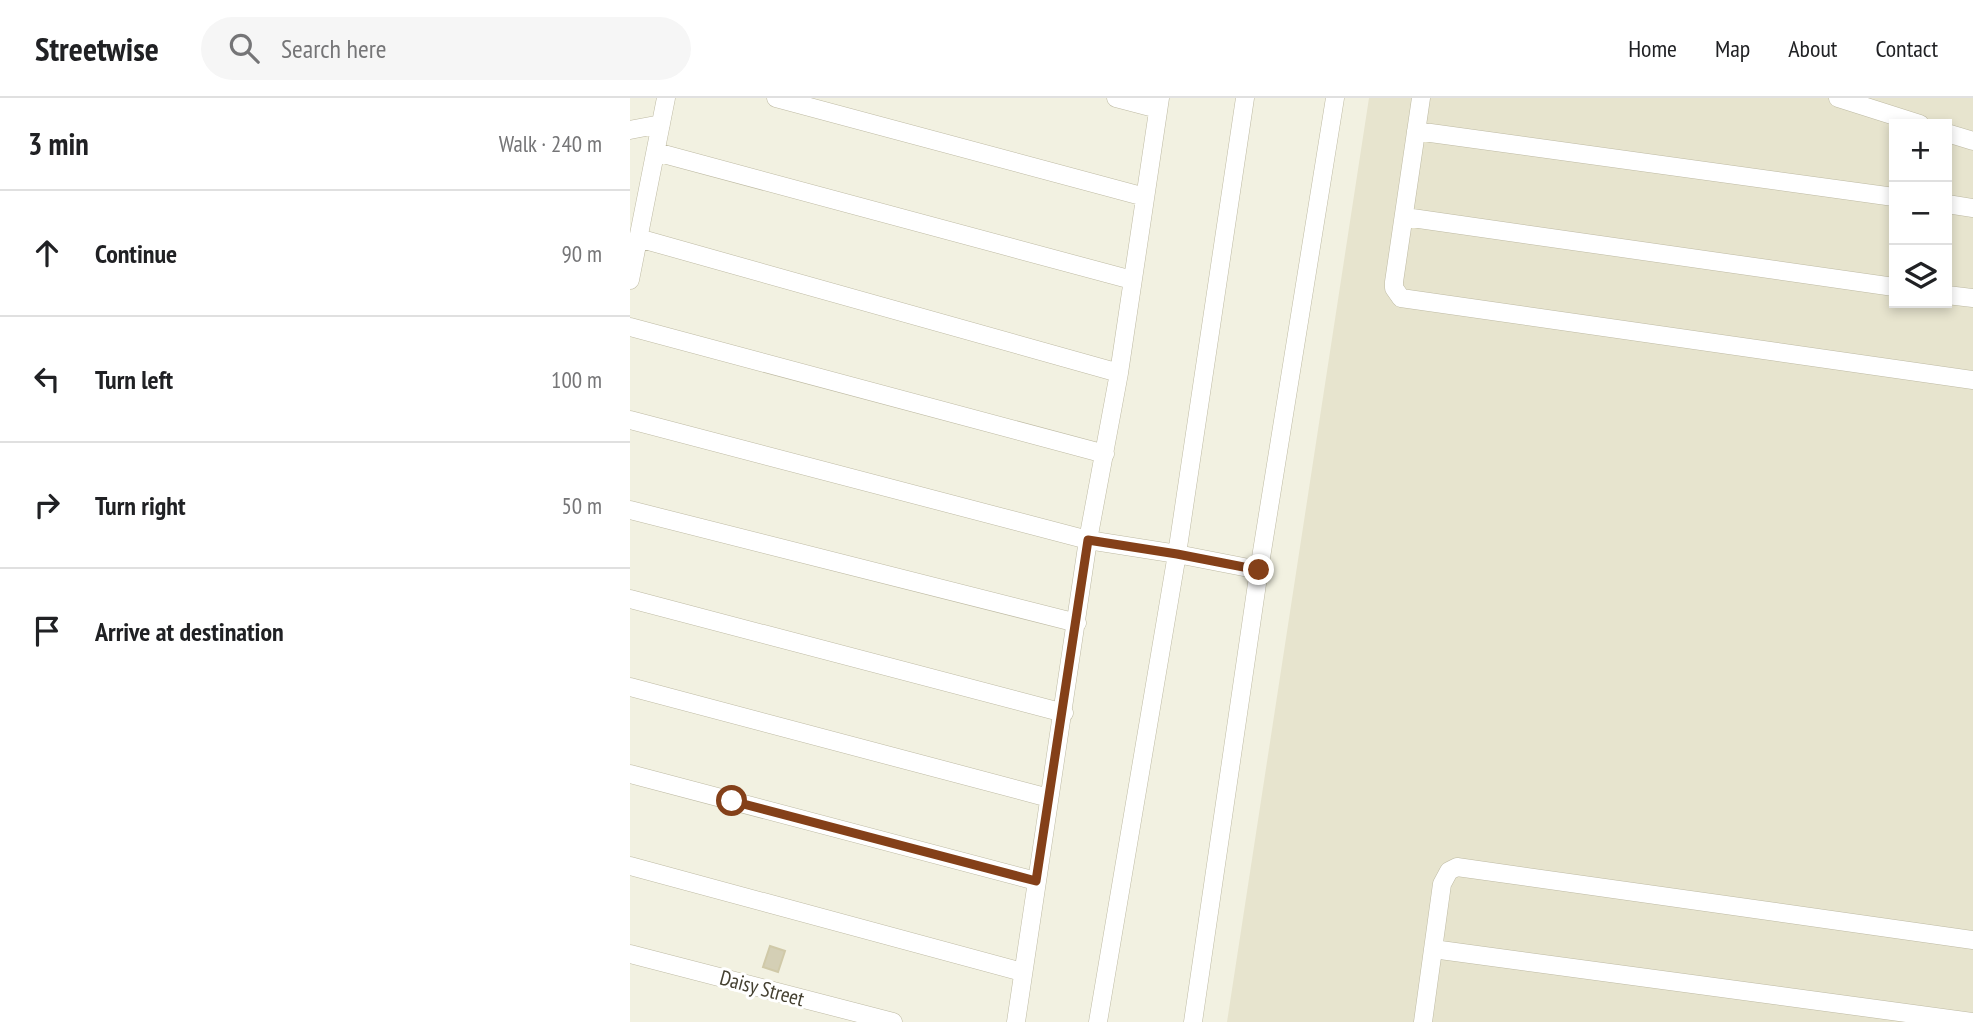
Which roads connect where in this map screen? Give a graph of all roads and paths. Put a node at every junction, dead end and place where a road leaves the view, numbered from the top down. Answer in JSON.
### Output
{"nodes":[{"id":1,"x":666,"y":98,"type":"edge"},
{"id":2,"x":776,"y":98,"type":"edge"},
{"id":3,"x":1116,"y":98,"type":"edge"},
{"id":4,"x":1245,"y":98,"type":"edge"},
{"id":5,"x":1335,"y":98,"type":"edge"},
{"id":6,"x":1421,"y":98,"type":"edge"},
{"id":7,"x":1838,"y":98,"type":"edge"},
{"id":8,"x":1159,"y":104,"type":"edge"},
{"id":9,"x":1904,"y":119,"type":"edge"},
{"id":10,"x":661,"y":124,"type":"junction"},
{"id":11,"x":630,"y":130,"type":"edge"},
{"id":12,"x":1416,"y":131,"type":"junction"},
{"id":13,"x":1952,"y":135,"type":"edge"},
{"id":14,"x":1973,"y":141,"type":"edge"},
{"id":15,"x":656,"y":152,"type":"junction"},
{"id":16,"x":1889,"y":196,"type":"edge"},
{"id":17,"x":1144,"y":197,"type":"junction"},
{"id":18,"x":1952,"y":205,"type":"edge"},
{"id":19,"x":1973,"y":208,"type":"edge"},
{"id":20,"x":1405,"y":217,"type":"junction"},
{"id":21,"x":637,"y":226,"type":"edge"},
{"id":22,"x":630,"y":280,"type":"edge"},
{"id":23,"x":1132,"y":280,"type":"junction"},
{"id":24,"x":1889,"y":286,"type":"edge"},
{"id":25,"x":1952,"y":296,"type":"edge"},
{"id":26,"x":1973,"y":299,"type":"edge"},
{"id":27,"x":630,"y":327,"type":"edge"},
{"id":28,"x":1119,"y":373,"type":"junction"},
{"id":29,"x":1973,"y":380,"type":"edge"},
{"id":30,"x":630,"y":420,"type":"edge"},
{"id":31,"x":1105,"y":454,"type":"junction"},
{"id":32,"x":630,"y":510,"type":"edge"},
{"id":33,"x":1088,"y":540,"type":"junction"},
{"id":34,"x":1177,"y":554,"type":"junction"},
{"id":35,"x":1259,"y":570,"type":"junction"},
{"id":36,"x":630,"y":599,"type":"edge"},
{"id":37,"x":1077,"y":623,"type":"junction"},
{"id":38,"x":630,"y":687,"type":"edge"},
{"id":39,"x":1064,"y":713,"type":"junction"},
{"id":40,"x":630,"y":774,"type":"edge"},
{"id":41,"x":1049,"y":798,"type":"junction"},
{"id":42,"x":630,"y":866,"type":"edge"},
{"id":43,"x":1036,"y":881,"type":"junction"},
{"id":44,"x":1973,"y":940,"type":"edge"},
{"id":45,"x":1433,"y":949,"type":"junction"},
{"id":46,"x":630,"y":954,"type":"edge"},
{"id":47,"x":1022,"y":972,"type":"junction"},
{"id":48,"x":893,"y":1022,"type":"edge"},
{"id":49,"x":1016,"y":1022,"type":"edge"},
{"id":50,"x":1098,"y":1022,"type":"edge"},
{"id":51,"x":1193,"y":1022,"type":"edge"},
{"id":52,"x":1423,"y":1022,"type":"edge"},
{"id":53,"x":1973,"y":1022,"type":"edge"}],
"edges":[{"from":1,"to":10,"type":"street"},
{"from":2,"to":17,"type":"street"},
{"from":3,"to":8,"type":"street"},
{"from":4,"to":34,"type":"street"},
{"from":5,"to":35,"type":"street"},
{"from":6,"to":12,"type":"street"},
{"from":7,"to":9,"type":"street"},
{"from":8,"to":17,"type":"street"},
{"from":10,"to":11,"type":"street"},
{"from":10,"to":15,"type":"street"},
{"from":12,"to":16,"type":"street"},
{"from":12,"to":20,"type":"street"},
{"from":13,"to":14,"type":"street"},
{"from":15,"to":21,"type":"street"},
{"from":15,"to":23,"type":"street"},
{"from":17,"to":23,"type":"street"},
{"from":18,"to":19,"type":"street"},
{"from":20,"to":24,"type":"street"},
{"from":20,"to":29,"type":"street"},
{"from":21,"to":22,"type":"street"},
{"from":21,"to":28,"type":"street"},
{"from":23,"to":28,"type":"street"},
{"from":25,"to":26,"type":"street"},
{"from":27,"to":31,"type":"street"},
{"from":28,"to":31,"type":"street"},
{"from":30,"to":33,"type":"street"},
{"from":31,"to":33,"type":"street"},
{"from":32,"to":37,"type":"street"},
{"from":33,"to":34,"type":"street"},
{"from":33,"to":37,"type":"street"},
{"from":34,"to":35,"type":"street"},
{"from":34,"to":50,"type":"street"},
{"from":35,"to":51,"type":"street"},
{"from":36,"to":39,"type":"street"},
{"from":37,"to":39,"type":"street"},
{"from":38,"to":41,"type":"street"},
{"from":39,"to":41,"type":"street"},
{"from":40,"to":43,"type":"street"},
{"from":41,"to":43,"type":"street"},
{"from":42,"to":47,"type":"street"},
{"from":43,"to":47,"type":"street"},
{"from":44,"to":45,"type":"street"},
{"from":45,"to":52,"type":"street"},
{"from":45,"to":53,"type":"street"},
{"from":46,"to":48,"type":"street","name":"Daisy Street"},
{"from":47,"to":49,"type":"street"}]}
